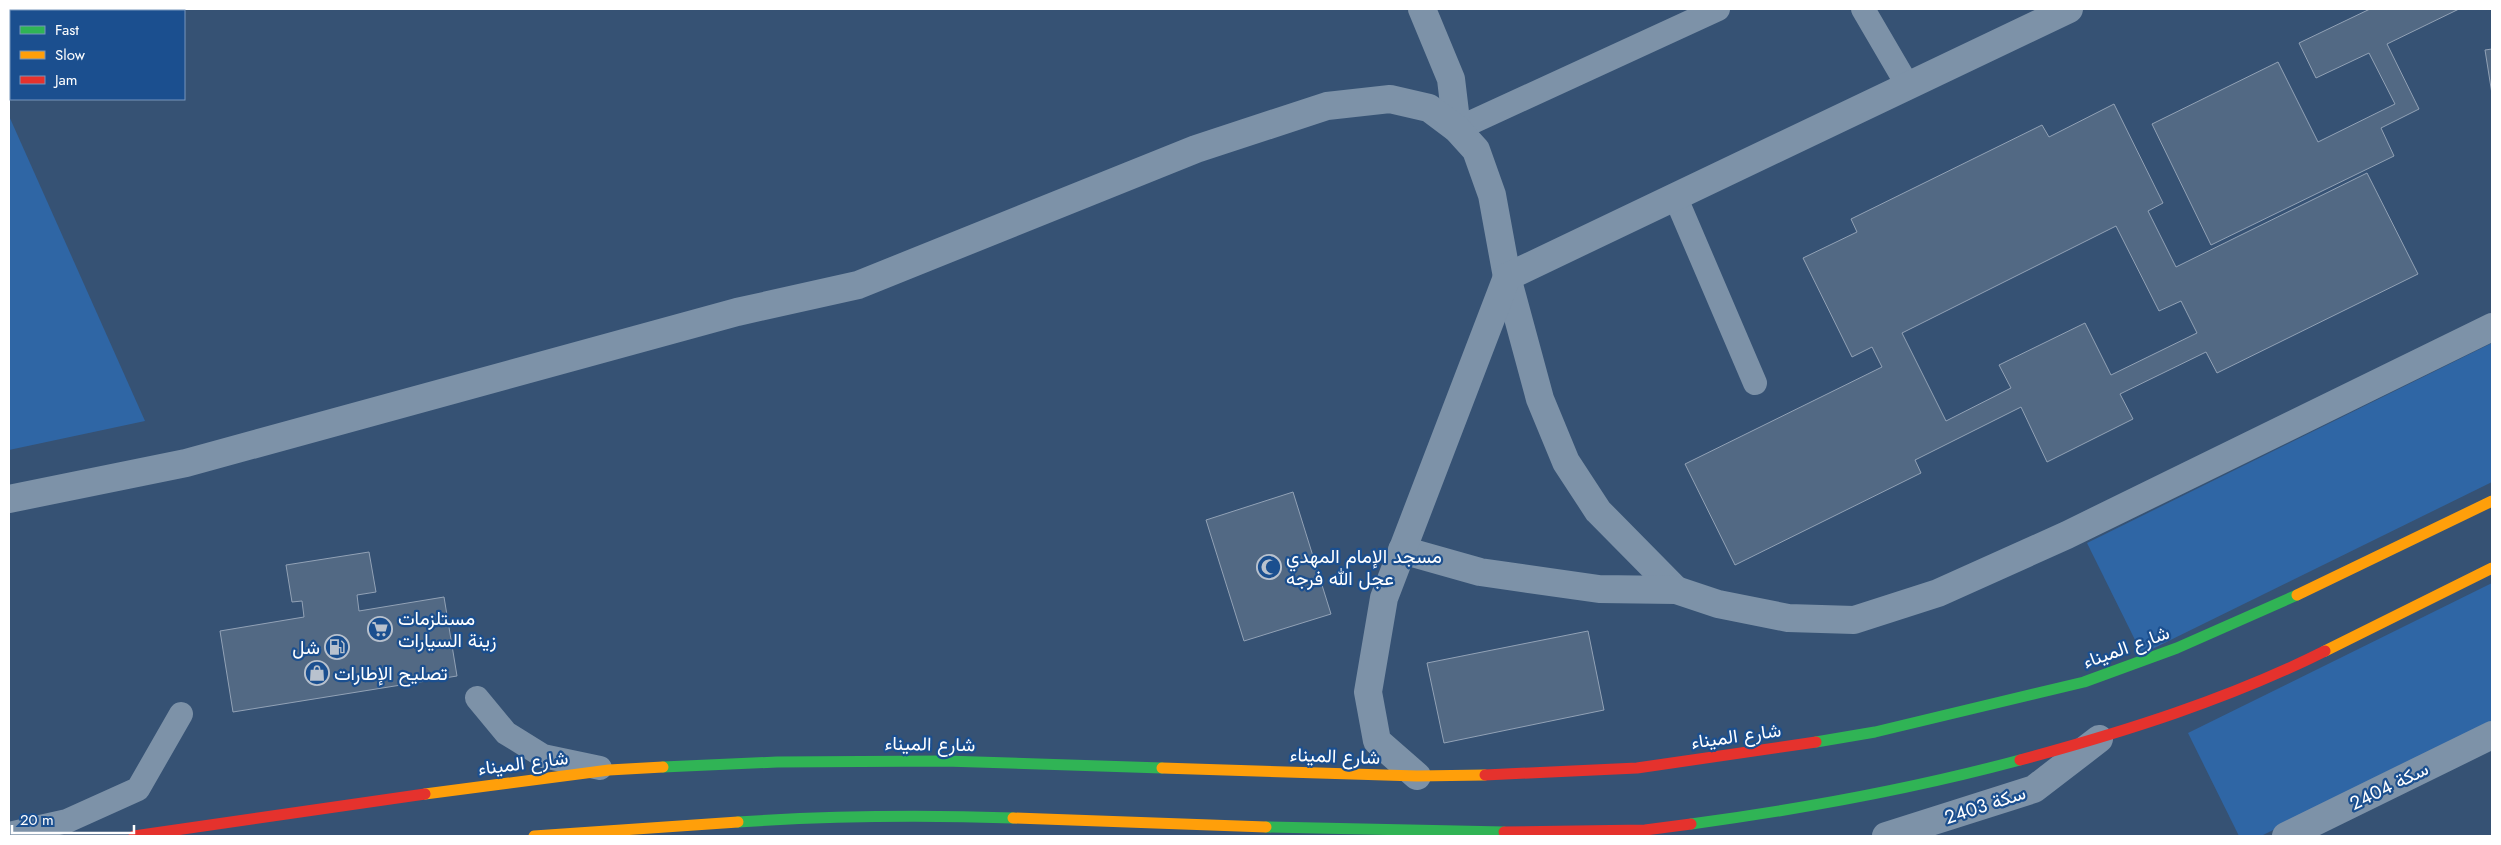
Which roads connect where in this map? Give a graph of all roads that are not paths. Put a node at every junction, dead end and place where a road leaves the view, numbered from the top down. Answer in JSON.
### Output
{"nodes":[{"id":1,"x":1422,"y":9,"type":"edge"},
{"id":2,"x":1718,"y":9,"type":"edge"},
{"id":3,"x":1863,"y":9,"type":"edge"},
{"id":4,"x":2069,"y":9,"type":"edge"},
{"id":5,"x":1908,"y":86,"type":"junction"},
{"id":6,"x":1457,"y":129,"type":"junction"},
{"id":7,"x":1675,"y":196,"type":"junction"},
{"id":8,"x":1507,"y":277,"type":"junction"},
{"id":9,"x":2492,"y":328,"type":"edge"},
{"id":10,"x":1755,"y":383,"type":"dead end"},
{"id":11,"x":9,"y":499,"type":"edge"},
{"id":12,"x":2492,"y":500,"type":"edge"},
{"id":13,"x":1402,"y":550,"type":"junction"},
{"id":14,"x":2492,"y":568,"type":"edge"},
{"id":15,"x":1676,"y":590,"type":"junction"},
{"id":16,"x":477,"y":698,"type":"dead end"},
{"id":17,"x":181,"y":714,"type":"dead end"},
{"id":18,"x":2492,"y":735,"type":"edge"},
{"id":19,"x":2099,"y":739,"type":"junction"},
{"id":20,"x":609,"y":770,"type":"junction"},
{"id":21,"x":1417,"y":776,"type":"junction"},
{"id":22,"x":1205,"y":826,"type":"junction"},
{"id":23,"x":9,"y":834,"type":"edge"},
{"id":24,"x":134,"y":836,"type":"edge"},
{"id":25,"x":534,"y":836,"type":"edge"},
{"id":26,"x":1248,"y":836,"type":"edge"},
{"id":27,"x":1886,"y":836,"type":"edge"},
{"id":28,"x":2286,"y":836,"type":"edge"}],
"edges":[{"from":1,"to":6,"type":"street"},
{"from":2,"to":6,"type":"lane"},
{"from":3,"to":5,"type":"lane"},
{"from":4,"to":5,"type":"street"},
{"from":5,"to":7,"type":"street"},
{"from":6,"to":8,"type":"street"},
{"from":6,"to":11,"type":"street"},
{"from":7,"to":8,"type":"street"},
{"from":7,"to":10,"type":"lane"},
{"from":8,"to":13,"type":"street"},
{"from":8,"to":15,"type":"street"},
{"from":9,"to":15,"type":"street"},
{"from":12,"to":21,"type":"main road","name":"شارع الميناء"},
{"from":13,"to":15,"type":"street"},
{"from":13,"to":21,"type":"street"},
{"from":14,"to":19,"type":"main road"},
{"from":16,"to":20,"type":"lane"},
{"from":17,"to":23,"type":"lane"},
{"from":18,"to":28,"type":"street","name":"سكة 2404"},
{"from":19,"to":22,"type":"main road"},
{"from":19,"to":27,"type":"street","name":"سكة 2403"},
{"from":20,"to":21,"type":"main road","name":"شارع الميناء"},
{"from":20,"to":24,"type":"main road","name":"شارع الميناء"},
{"from":22,"to":25,"type":"main road"},
{"from":22,"to":26,"type":"street"}]}
